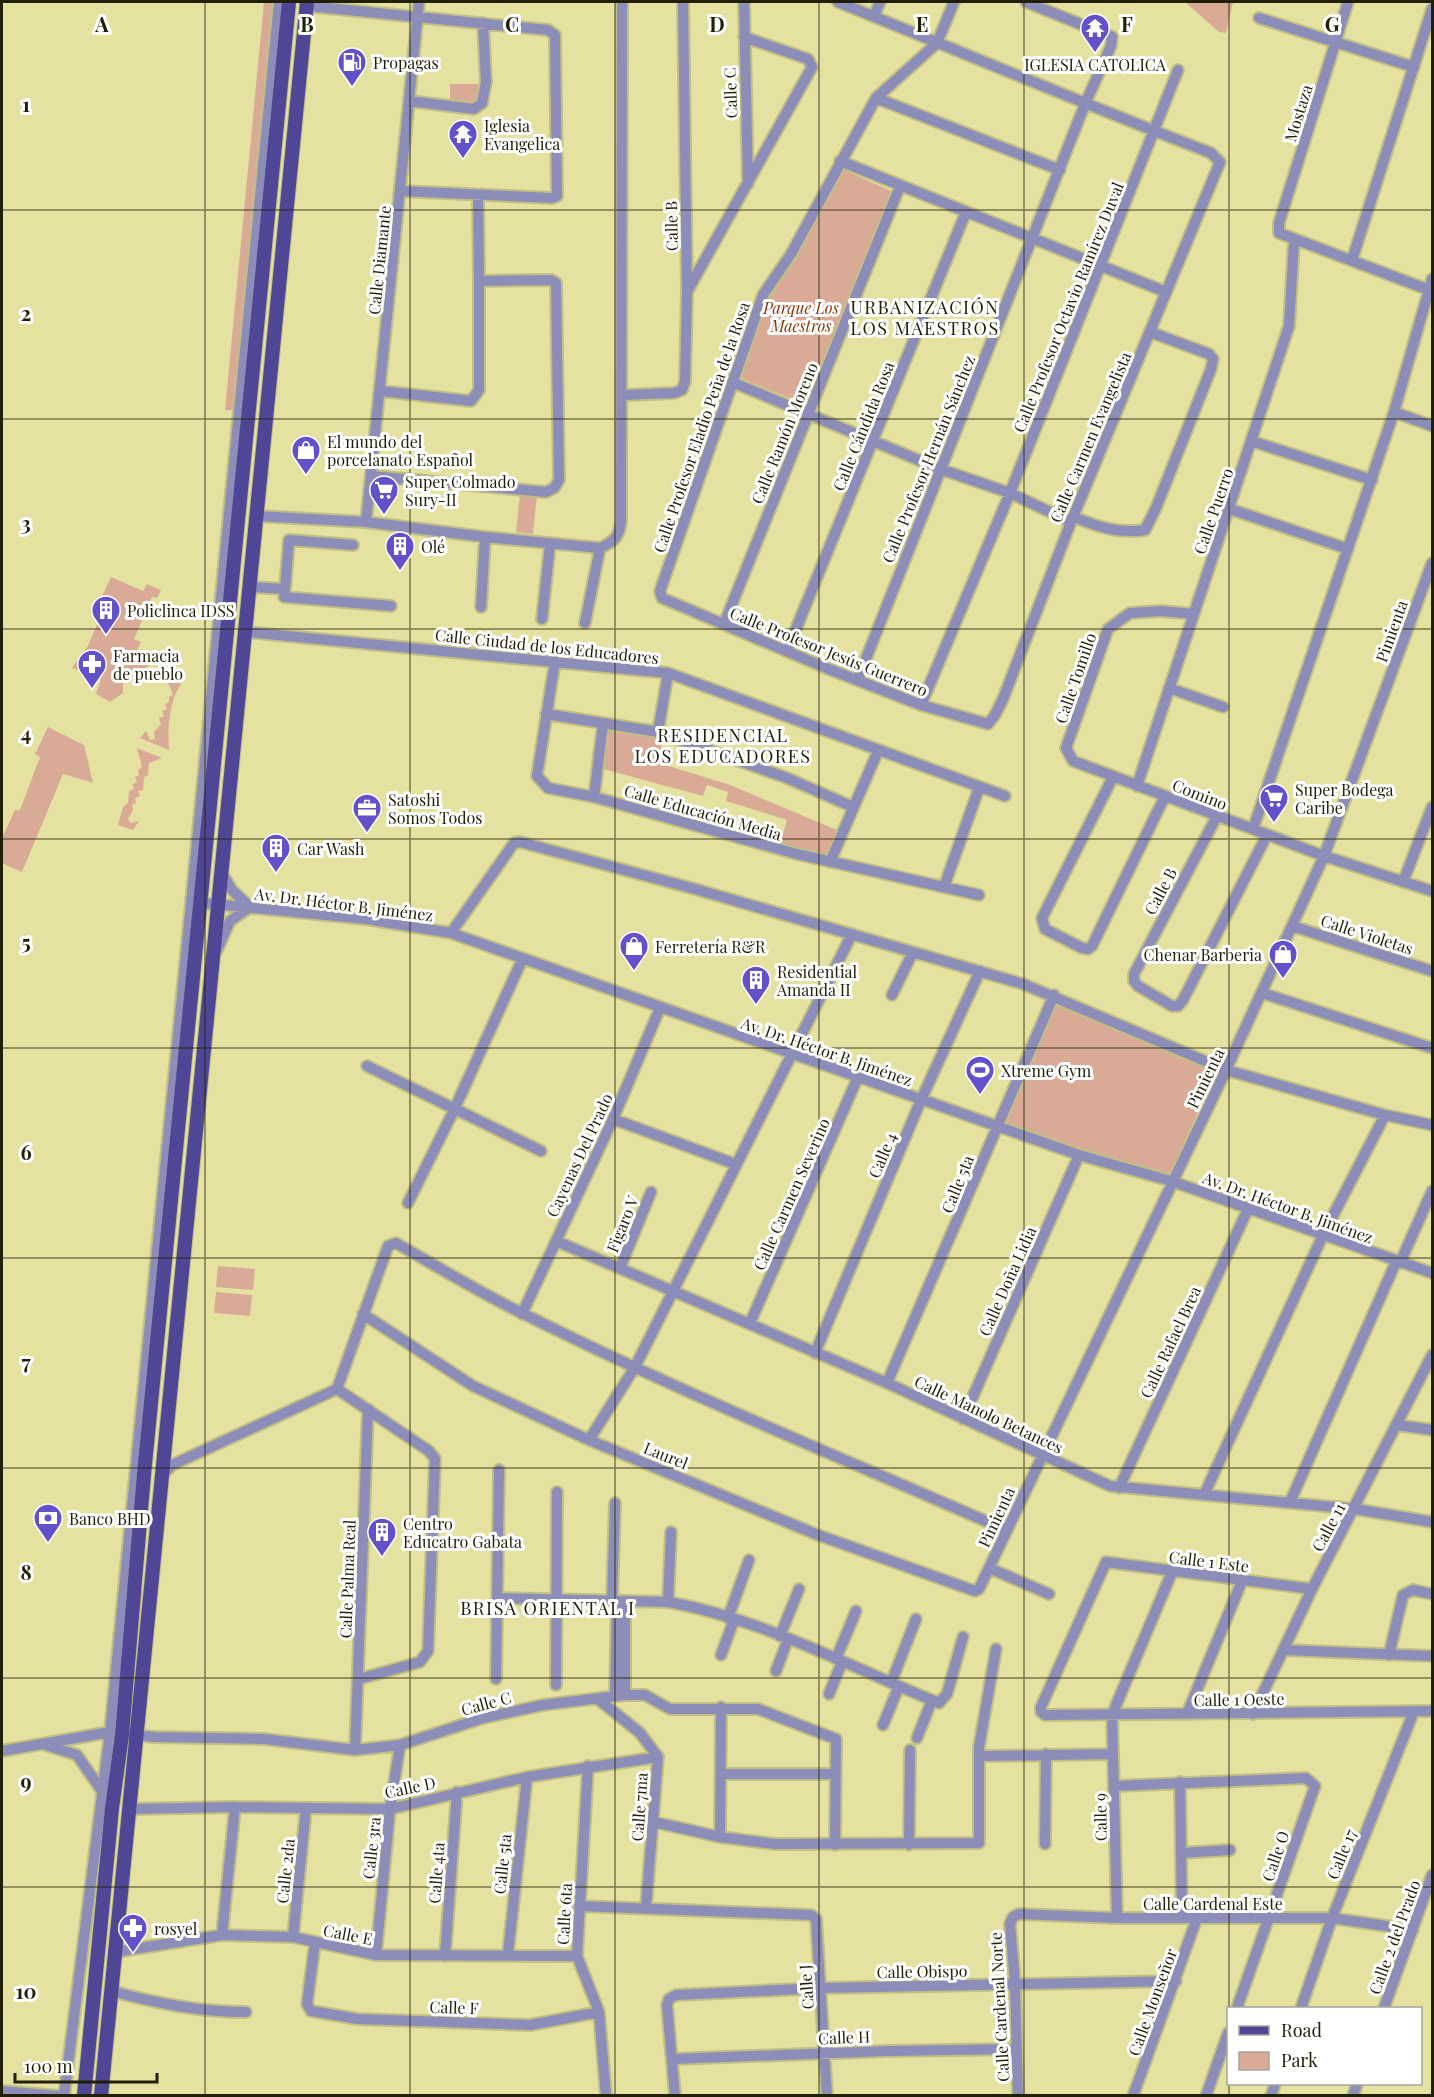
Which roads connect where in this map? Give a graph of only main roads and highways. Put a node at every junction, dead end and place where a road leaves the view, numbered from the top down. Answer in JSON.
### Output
{"nodes":[{"id":1,"x":290,"y":2,"type":"edge"},
{"id":2,"x":307,"y":4,"type":"edge"},
{"id":3,"x":84,"y":2096,"type":"edge"},
{"id":4,"x":101,"y":2096,"type":"edge"}],
"edges":[{"from":1,"to":3,"type":"main road"},
{"from":2,"to":4,"type":"main road"}]}
